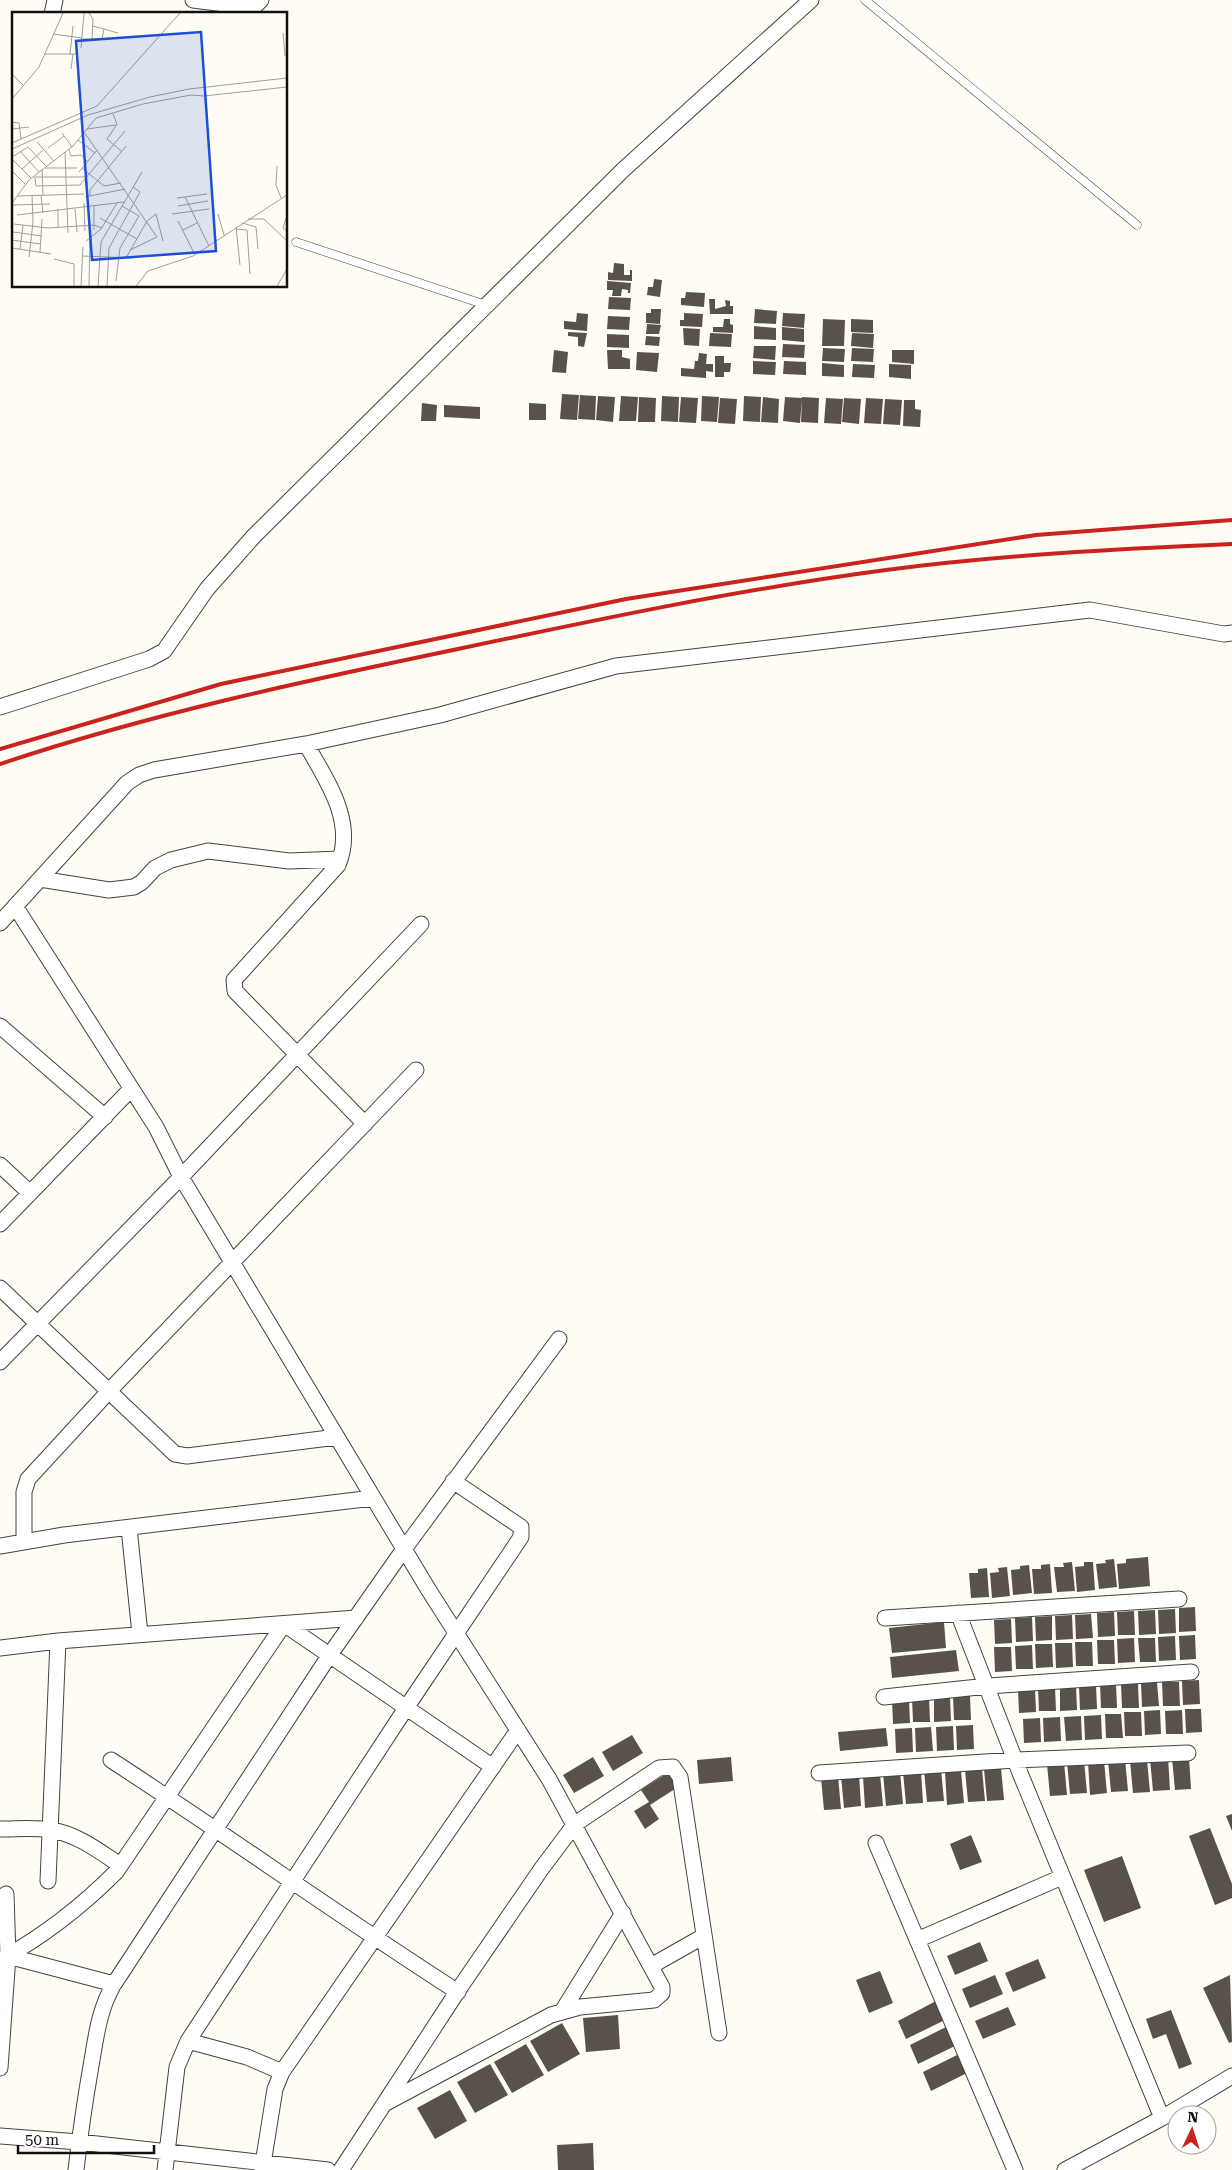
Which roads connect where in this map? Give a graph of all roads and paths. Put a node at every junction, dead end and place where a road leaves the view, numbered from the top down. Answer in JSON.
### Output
{"nodes":[{"id":1,"x":193,"y":0,"type":"edge"},
{"id":2,"x":262,"y":0,"type":"edge"},
{"id":3,"x":811,"y":0,"type":"edge"},
{"id":4,"x":865,"y":0,"type":"edge"},
{"id":5,"x":1138,"y":225,"type":"dead end"},
{"id":6,"x":296,"y":242,"type":"dead end"},
{"id":7,"x":486,"y":306,"type":"junction"},
{"id":8,"x":1232,"y":634,"type":"edge"},
{"id":9,"x":0,"y":707,"type":"edge"},
{"id":10,"x":306,"y":744,"type":"junction"},
{"id":11,"x":340,"y":860,"type":"junction"},
{"id":12,"x":40,"y":879,"type":"junction"},
{"id":13,"x":15,"y":906,"type":"junction"},
{"id":14,"x":0,"y":923,"type":"edge"},
{"id":15,"x":421,"y":924,"type":"dead end"},
{"id":16,"x":0,"y":1026,"type":"edge"},
{"id":17,"x":296,"y":1056,"type":"junction"},
{"id":18,"x":416,"y":1070,"type":"dead end"},
{"id":19,"x":131,"y":1089,"type":"junction"},
{"id":20,"x":105,"y":1116,"type":"junction"},
{"id":21,"x":365,"y":1124,"type":"junction"},
{"id":22,"x":0,"y":1165,"type":"edge"},
{"id":23,"x":181,"y":1177,"type":"junction"},
{"id":24,"x":30,"y":1193,"type":"junction"},
{"id":25,"x":0,"y":1224,"type":"edge"},
{"id":26,"x":234,"y":1262,"type":"junction"},
{"id":27,"x":0,"y":1288,"type":"edge"},
{"id":28,"x":38,"y":1322,"type":"junction"},
{"id":29,"x":559,"y":1339,"type":"dead end"},
{"id":30,"x":8,"y":1346,"type":"edge"},
{"id":31,"x":0,"y":1362,"type":"edge"},
{"id":32,"x":110,"y":1390,"type":"junction"},
{"id":33,"x":336,"y":1437,"type":"junction"},
{"id":34,"x":454,"y":1481,"type":"junction"},
{"id":35,"x":373,"y":1498,"type":"junction"},
{"id":36,"x":129,"y":1528,"type":"junction"},
{"id":37,"x":24,"y":1542,"type":"junction"},
{"id":38,"x":0,"y":1546,"type":"edge"},
{"id":39,"x":404,"y":1549,"type":"junction"},
{"id":40,"x":1179,"y":1599,"type":"dead end"},
{"id":41,"x":958,"y":1614,"type":"junction"},
{"id":42,"x":356,"y":1618,"type":"junction"},
{"id":43,"x":885,"y":1618,"type":"dead end"},
{"id":44,"x":284,"y":1624,"type":"junction"},
{"id":45,"x":456,"y":1633,"type":"junction"},
{"id":46,"x":140,"y":1634,"type":"junction"},
{"id":47,"x":58,"y":1641,"type":"junction"},
{"id":48,"x":0,"y":1648,"type":"edge"},
{"id":49,"x":329,"y":1656,"type":"junction"},
{"id":50,"x":1191,"y":1672,"type":"dead end"},
{"id":51,"x":988,"y":1686,"type":"junction"},
{"id":52,"x":884,"y":1697,"type":"dead end"},
{"id":53,"x":406,"y":1708,"type":"junction"},
{"id":54,"x":518,"y":1730,"type":"junction"},
{"id":55,"x":1188,"y":1753,"type":"dead end"},
{"id":56,"x":111,"y":1760,"type":"dead end"},
{"id":57,"x":1015,"y":1760,"type":"junction"},
{"id":58,"x":493,"y":1767,"type":"junction"},
{"id":59,"x":819,"y":1773,"type":"dead end"},
{"id":60,"x":167,"y":1796,"type":"junction"},
{"id":61,"x":575,"y":1824,"type":"junction"},
{"id":62,"x":215,"y":1827,"type":"junction"},
{"id":63,"x":0,"y":1829,"type":"edge"},
{"id":64,"x":50,"y":1830,"type":"junction"},
{"id":65,"x":876,"y":1843,"type":"dead end"},
{"id":66,"x":120,"y":1865,"type":"junction"},
{"id":67,"x":1062,"y":1877,"type":"junction"},
{"id":68,"x":48,"y":1881,"type":"dead end"},
{"id":69,"x":291,"y":1883,"type":"junction"},
{"id":70,"x":6,"y":1894,"type":"dead end"},
{"id":71,"x":623,"y":1913,"type":"junction"},
{"id":72,"x":704,"y":1936,"type":"junction"},
{"id":73,"x":374,"y":1938,"type":"junction"},
{"id":74,"x":917,"y":1940,"type":"junction"},
{"id":75,"x":4,"y":1958,"type":"edge"},
{"id":76,"x":651,"y":1966,"type":"junction"},
{"id":77,"x":114,"y":1984,"type":"junction"},
{"id":78,"x":458,"y":1992,"type":"junction"},
{"id":79,"x":563,"y":2010,"type":"junction"},
{"id":80,"x":719,"y":2033,"type":"dead end"},
{"id":81,"x":188,"y":2041,"type":"junction"},
{"id":82,"x":0,"y":2068,"type":"edge"},
{"id":83,"x":282,"y":2072,"type":"junction"},
{"id":84,"x":1232,"y":2076,"type":"edge"},
{"id":85,"x":386,"y":2103,"type":"junction"},
{"id":86,"x":1162,"y":2118,"type":"junction"},
{"id":87,"x":0,"y":2136,"type":"edge"},
{"id":88,"x":80,"y":2142,"type":"junction"},
{"id":89,"x":167,"y":2153,"type":"junction"},
{"id":90,"x":262,"y":2166,"type":"edge"},
{"id":91,"x":76,"y":2170,"type":"edge"},
{"id":92,"x":165,"y":2170,"type":"edge"},
{"id":93,"x":328,"y":2170,"type":"edge"},
{"id":94,"x":341,"y":2170,"type":"edge"},
{"id":95,"x":1015,"y":2170,"type":"edge"},
{"id":96,"x":1066,"y":2170,"type":"edge"}],
"edges":[{"from":1,"to":2,"type":"street"},
{"from":3,"to":7,"type":"street"},
{"from":4,"to":5,"type":"lane"},
{"from":6,"to":7,"type":"lane"},
{"from":7,"to":9,"type":"street"},
{"from":8,"to":10,"type":"street"},
{"from":10,"to":11,"type":"street"},
{"from":10,"to":12,"type":"street"},
{"from":11,"to":12,"type":"street"},
{"from":11,"to":17,"type":"street"},
{"from":12,"to":13,"type":"street"},
{"from":13,"to":14,"type":"street"},
{"from":13,"to":19,"type":"street"},
{"from":15,"to":17,"type":"street"},
{"from":16,"to":20,"type":"street"},
{"from":17,"to":21,"type":"street"},
{"from":17,"to":23,"type":"street"},
{"from":18,"to":21,"type":"street"},
{"from":19,"to":20,"type":"street"},
{"from":19,"to":23,"type":"street"},
{"from":20,"to":24,"type":"street"},
{"from":21,"to":26,"type":"street"},
{"from":22,"to":24,"type":"street"},
{"from":23,"to":26,"type":"street"},
{"from":23,"to":28,"type":"street"},
{"from":24,"to":25,"type":"street"},
{"from":26,"to":32,"type":"street"},
{"from":26,"to":33,"type":"street"},
{"from":27,"to":28,"type":"street"},
{"from":28,"to":30,"type":"street"},
{"from":28,"to":32,"type":"street"},
{"from":29,"to":34,"type":"street"},
{"from":30,"to":31,"type":"street"},
{"from":32,"to":33,"type":"street"},
{"from":32,"to":37,"type":"street"},
{"from":33,"to":35,"type":"street"},
{"from":34,"to":39,"type":"street"},
{"from":34,"to":45,"type":"street"},
{"from":35,"to":36,"type":"street"},
{"from":35,"to":39,"type":"street"},
{"from":36,"to":37,"type":"street"},
{"from":36,"to":46,"type":"street"},
{"from":37,"to":38,"type":"street"},
{"from":39,"to":42,"type":"street"},
{"from":39,"to":45,"type":"street"},
{"from":40,"to":41,"type":"street"},
{"from":41,"to":43,"type":"street"},
{"from":41,"to":51,"type":"street"},
{"from":42,"to":44,"type":"street"},
{"from":42,"to":49,"type":"street"},
{"from":44,"to":46,"type":"street"},
{"from":44,"to":49,"type":"street"},
{"from":44,"to":60,"type":"street"},
{"from":45,"to":53,"type":"street"},
{"from":45,"to":54,"type":"street"},
{"from":46,"to":47,"type":"street"},
{"from":47,"to":48,"type":"street"},
{"from":47,"to":64,"type":"street"},
{"from":49,"to":53,"type":"street"},
{"from":49,"to":62,"type":"street"},
{"from":50,"to":51,"type":"street"},
{"from":51,"to":52,"type":"street"},
{"from":51,"to":57,"type":"street"},
{"from":53,"to":58,"type":"street"},
{"from":53,"to":69,"type":"street"},
{"from":54,"to":58,"type":"street"},
{"from":54,"to":61,"type":"street"},
{"from":55,"to":57,"type":"street"},
{"from":56,"to":60,"type":"street"},
{"from":57,"to":59,"type":"street"},
{"from":57,"to":67,"type":"street"},
{"from":58,"to":73,"type":"street"},
{"from":60,"to":62,"type":"street"},
{"from":60,"to":66,"type":"street"},
{"from":61,"to":71,"type":"street"},
{"from":61,"to":72,"type":"street"},
{"from":61,"to":78,"type":"street"},
{"from":62,"to":69,"type":"street"},
{"from":62,"to":77,"type":"street"},
{"from":63,"to":64,"type":"street"},
{"from":64,"to":66,"type":"street"},
{"from":64,"to":68,"type":"street"},
{"from":65,"to":74,"type":"street"},
{"from":66,"to":75,"type":"street"},
{"from":67,"to":74,"type":"street"},
{"from":67,"to":86,"type":"street"},
{"from":69,"to":73,"type":"street"},
{"from":69,"to":81,"type":"street"},
{"from":70,"to":75,"type":"street"},
{"from":71,"to":76,"type":"street"},
{"from":71,"to":79,"type":"street"},
{"from":72,"to":76,"type":"street"},
{"from":72,"to":80,"type":"street"},
{"from":73,"to":78,"type":"street"},
{"from":73,"to":83,"type":"street"},
{"from":74,"to":95,"type":"street"},
{"from":75,"to":77,"type":"street"},
{"from":75,"to":82,"type":"street"},
{"from":76,"to":79,"type":"street"},
{"from":77,"to":88,"type":"street"},
{"from":78,"to":85,"type":"street"},
{"from":79,"to":85,"type":"street"},
{"from":81,"to":83,"type":"street"},
{"from":81,"to":89,"type":"street"},
{"from":83,"to":90,"type":"street"},
{"from":84,"to":86,"type":"street"},
{"from":85,"to":94,"type":"street"},
{"from":86,"to":96,"type":"street"},
{"from":87,"to":88,"type":"street"},
{"from":88,"to":89,"type":"street"},
{"from":88,"to":91,"type":"street"},
{"from":89,"to":90,"type":"street"},
{"from":89,"to":92,"type":"street"},
{"from":90,"to":93,"type":"street"}]}
